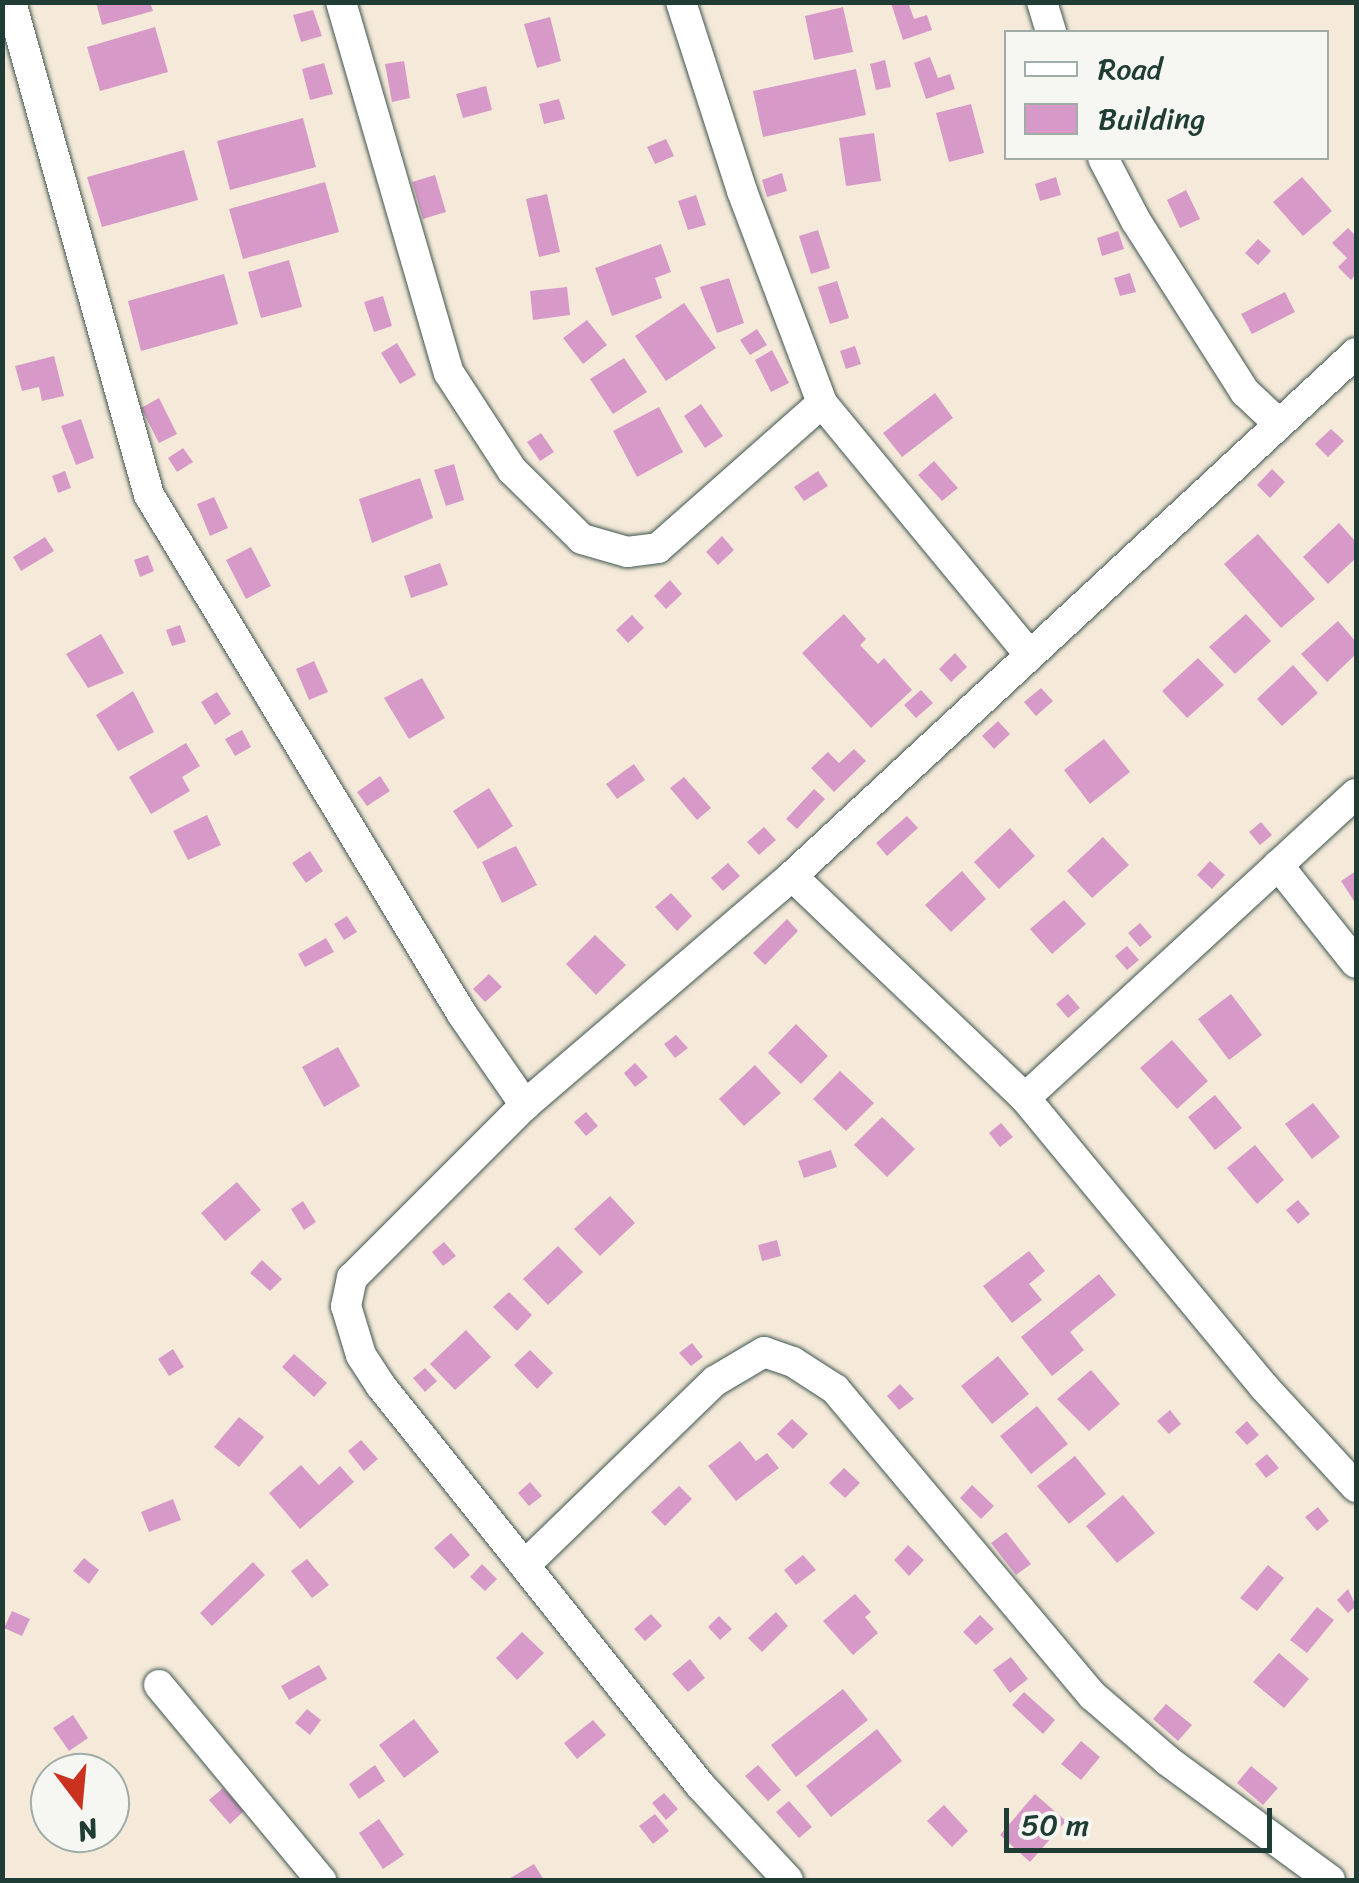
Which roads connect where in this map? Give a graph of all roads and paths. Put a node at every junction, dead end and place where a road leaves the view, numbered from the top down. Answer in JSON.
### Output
{"nodes":[{"id":1,"x":12,"y":2,"type":"edge"},
{"id":2,"x":340,"y":2,"type":"edge"},
{"id":3,"x":681,"y":2,"type":"edge"},
{"id":4,"x":1042,"y":2,"type":"edge"},
{"id":5,"x":1049,"y":30,"type":"edge"},
{"id":6,"x":1103,"y":160,"type":"edge"},
{"id":7,"x":1356,"y":353,"type":"edge"},
{"id":8,"x":822,"y":403,"type":"junction"},
{"id":9,"x":1278,"y":423,"type":"junction"},
{"id":10,"x":1028,"y":653,"type":"junction"},
{"id":11,"x":1356,"y":794,"type":"edge"},
{"id":12,"x":1278,"y":866,"type":"junction"},
{"id":13,"x":792,"y":876,"type":"junction"},
{"id":14,"x":1356,"y":963,"type":"edge"},
{"id":15,"x":1024,"y":1098,"type":"junction"},
{"id":16,"x":526,"y":1106,"type":"junction"},
{"id":17,"x":1356,"y":1487,"type":"edge"},
{"id":18,"x":526,"y":1564,"type":"junction"},
{"id":19,"x":159,"y":1685,"type":"dead end"},
{"id":20,"x":321,"y":1880,"type":"edge"},
{"id":21,"x":788,"y":1880,"type":"edge"},
{"id":22,"x":1330,"y":1880,"type":"edge"}],
"edges":[{"from":1,"to":16,"type":"street"},
{"from":2,"to":8,"type":"street"},
{"from":3,"to":8,"type":"street"},
{"from":4,"to":5,"type":"street"},
{"from":6,"to":9,"type":"street"},
{"from":7,"to":9,"type":"street"},
{"from":8,"to":10,"type":"street"},
{"from":9,"to":10,"type":"street"},
{"from":10,"to":13,"type":"street"},
{"from":11,"to":12,"type":"street"},
{"from":12,"to":14,"type":"street"},
{"from":12,"to":15,"type":"street"},
{"from":13,"to":15,"type":"street"},
{"from":13,"to":16,"type":"street"},
{"from":15,"to":17,"type":"street"},
{"from":16,"to":18,"type":"street"},
{"from":18,"to":21,"type":"street"},
{"from":18,"to":22,"type":"street"},
{"from":19,"to":20,"type":"street"}]}
